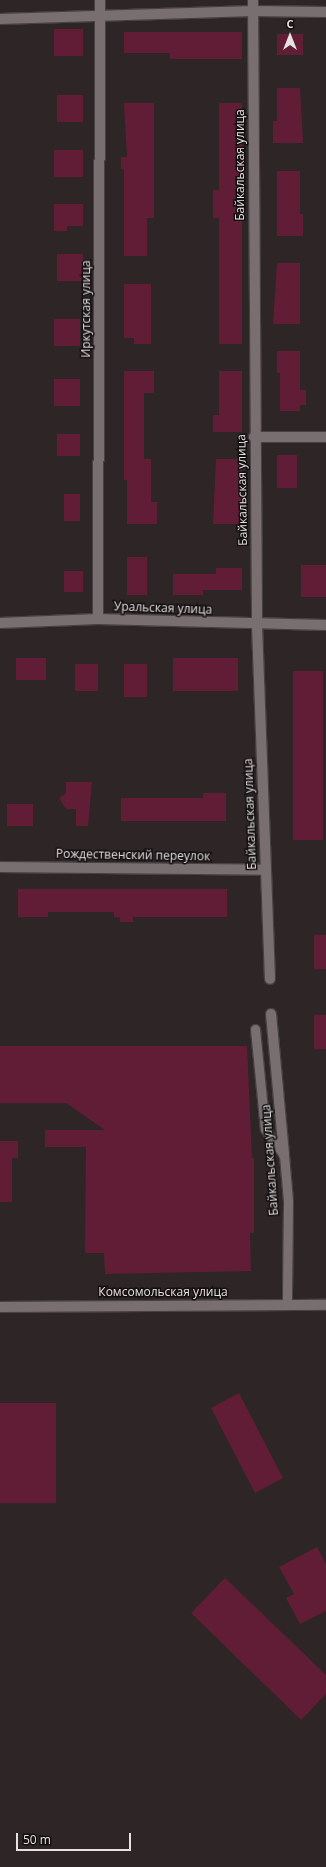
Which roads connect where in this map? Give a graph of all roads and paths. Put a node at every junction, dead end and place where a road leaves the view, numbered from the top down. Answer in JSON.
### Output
{"nodes":[{"id":1,"x":100,"y":0,"type":"edge"},
{"id":2,"x":253,"y":0,"type":"edge"},
{"id":3,"x":253,"y":11,"type":"junction"},
{"id":4,"x":326,"y":12,"type":"edge"},
{"id":5,"x":100,"y":16,"type":"junction"},
{"id":6,"x":0,"y":19,"type":"edge"},
{"id":7,"x":254,"y":437,"type":"junction"},
{"id":8,"x":326,"y":437,"type":"edge"},
{"id":9,"x":98,"y":619,"type":"junction"},
{"id":10,"x":0,"y":623,"type":"edge"},
{"id":11,"x":257,"y":625,"type":"junction"},
{"id":12,"x":326,"y":625,"type":"edge"},
{"id":13,"x":0,"y":867,"type":"edge"},
{"id":14,"x":265,"y":870,"type":"junction"},
{"id":15,"x":270,"y":978,"type":"dead end"},
{"id":16,"x":271,"y":1014,"type":"dead end"},
{"id":17,"x":255,"y":1029,"type":"dead end"},
{"id":18,"x":284,"y":1155,"type":"junction"},
{"id":19,"x":287,"y":1304,"type":"junction"},
{"id":20,"x":326,"y":1305,"type":"edge"},
{"id":21,"x":0,"y":1306,"type":"edge"}],
"edges":[{"from":1,"to":5,"type":"street","name":"Иркутская улица"},
{"from":2,"to":3,"type":"street","name":"Байкальская улица"},
{"from":3,"to":4,"type":"street"},
{"from":3,"to":5,"type":"street"},
{"from":3,"to":7,"type":"street","name":"Байкальская улица"},
{"from":5,"to":6,"type":"street"},
{"from":5,"to":9,"type":"street","name":"Иркутская улица"},
{"from":7,"to":8,"type":"street"},
{"from":7,"to":11,"type":"street","name":"Байкальская улица"},
{"from":9,"to":10,"type":"street","name":"Уральская улица"},
{"from":9,"to":11,"type":"street","name":"Уральская улица"},
{"from":11,"to":12,"type":"street","name":"Уральская улица"},
{"from":11,"to":14,"type":"street","name":"Байкальская улица"},
{"from":13,"to":14,"type":"street","name":"Рождественский переулок"},
{"from":14,"to":15,"type":"street","name":"Байкальская улица"},
{"from":16,"to":18,"type":"street","name":"Байкальская улица"},
{"from":17,"to":18,"type":"lane"},
{"from":18,"to":19,"type":"lane","name":"Байкальская улица"},
{"from":19,"to":20,"type":"street","name":"Комсомольская улица"},
{"from":19,"to":21,"type":"street","name":"Комсомольская улица"}]}
